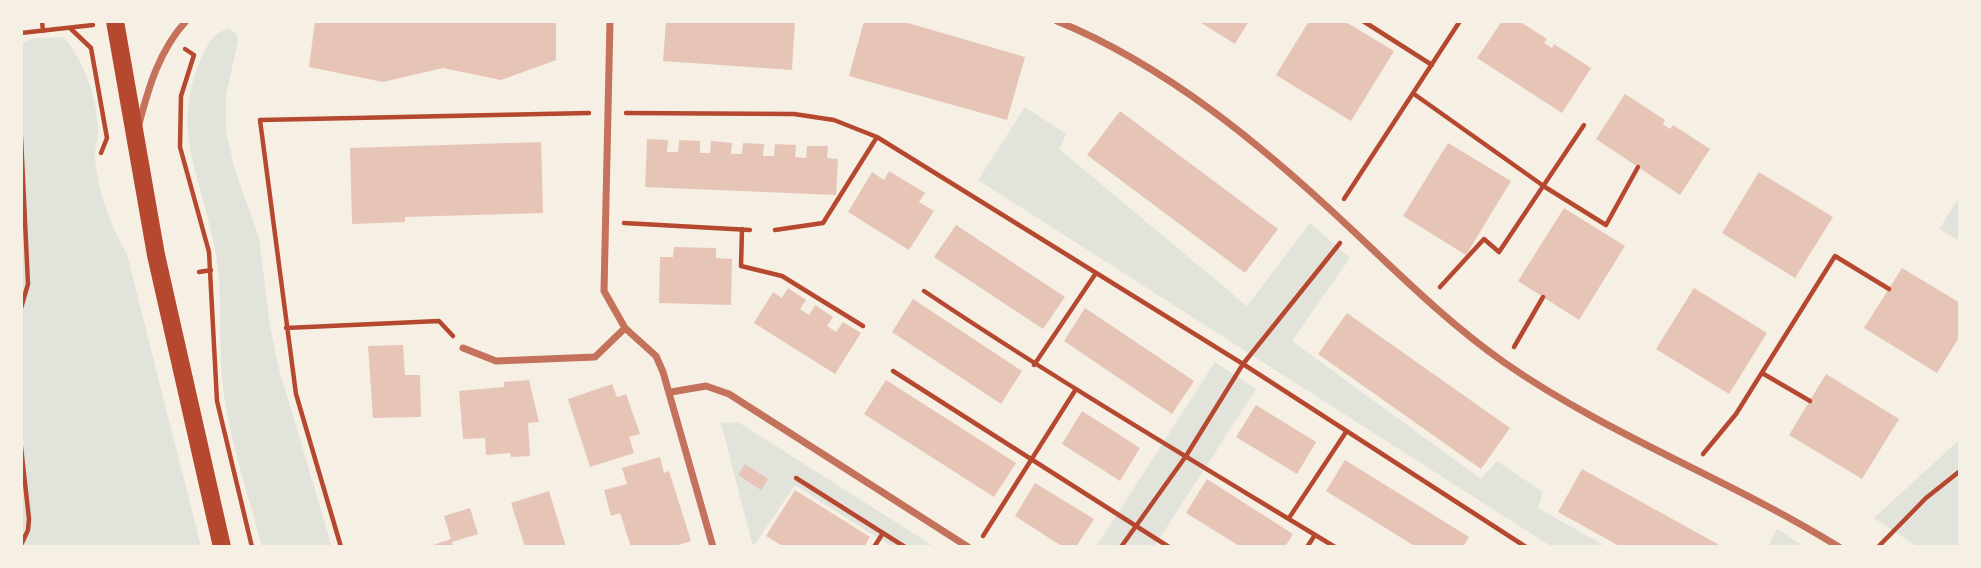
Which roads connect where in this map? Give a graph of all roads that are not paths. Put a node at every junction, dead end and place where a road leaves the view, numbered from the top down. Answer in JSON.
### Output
{"nodes":[{"id":1,"x":186,"y":21,"type":"edge"},
{"id":2,"x":610,"y":21,"type":"edge"},
{"id":3,"x":1056,"y":21,"type":"edge"},
{"id":4,"x":115,"y":22,"type":"edge"},
{"id":5,"x":135,"y":142,"type":"junction"},
{"id":6,"x":625,"y":328,"type":"junction"},
{"id":7,"x":463,"y":348,"type":"road end"},
{"id":8,"x":671,"y":392,"type":"junction"},
{"id":9,"x":222,"y":547,"type":"edge"},
{"id":10,"x":713,"y":547,"type":"edge"},
{"id":11,"x":968,"y":547,"type":"edge"},
{"id":12,"x":1839,"y":547,"type":"edge"}],
"edges":[{"from":1,"to":5,"type":"street"},
{"from":2,"to":6,"type":"street"},
{"from":3,"to":12,"type":"street"},
{"from":4,"to":5,"type":"main road"},
{"from":5,"to":9,"type":"main road"},
{"from":6,"to":7,"type":"street"},
{"from":6,"to":8,"type":"street"},
{"from":8,"to":10,"type":"street"},
{"from":8,"to":11,"type":"street"}]}
